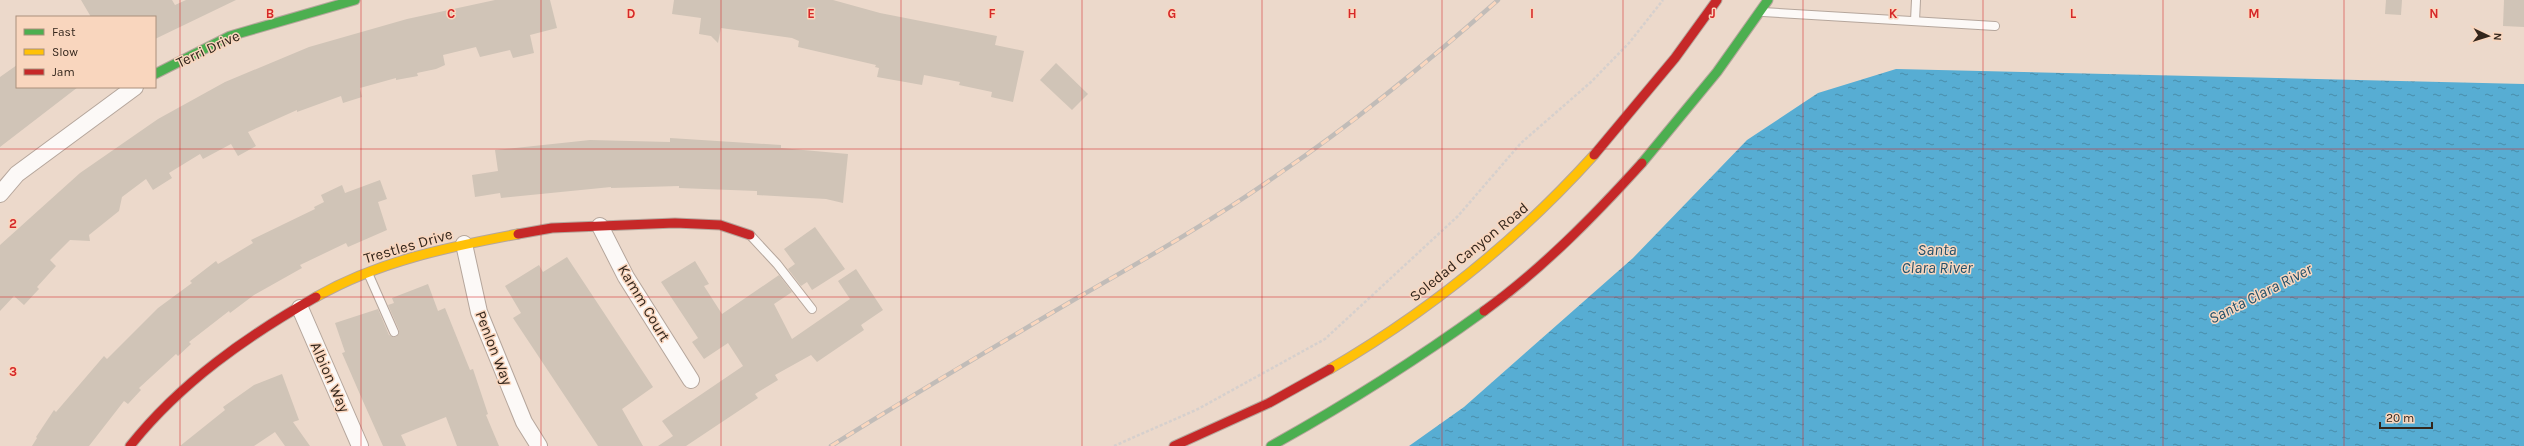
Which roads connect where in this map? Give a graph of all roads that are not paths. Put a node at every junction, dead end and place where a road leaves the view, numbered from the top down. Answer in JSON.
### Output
{"nodes":[{"id":1,"x":355,"y":0,"type":"edge"},
{"id":2,"x":1717,"y":0,"type":"edge"},
{"id":3,"x":1768,"y":0,"type":"edge"},
{"id":4,"x":1916,"y":0,"type":"edge"},
{"id":5,"x":1760,"y":12,"type":"junction"},
{"id":6,"x":1915,"y":21,"type":"junction"},
{"id":7,"x":1995,"y":26,"type":"dead end"},
{"id":8,"x":156,"y":73,"type":"edge"},
{"id":9,"x":134,"y":88,"type":"edge"},
{"id":10,"x":0,"y":194,"type":"edge"},
{"id":11,"x":600,"y":226,"type":"junction"},
{"id":12,"x":750,"y":235,"type":"joint"},
{"id":13,"x":464,"y":244,"type":"junction"},
{"id":14,"x":367,"y":272,"type":"junction"},
{"id":15,"x":300,"y":308,"type":"junction"},
{"id":16,"x":812,"y":309,"type":"dead end"},
{"id":17,"x":394,"y":332,"type":"dead end"},
{"id":18,"x":691,"y":380,"type":"dead end"},
{"id":19,"x":130,"y":446,"type":"edge"},
{"id":20,"x":360,"y":446,"type":"edge"},
{"id":21,"x":539,"y":446,"type":"edge"},
{"id":22,"x":1174,"y":446,"type":"edge"},
{"id":23,"x":1271,"y":446,"type":"edge"}],
"edges":[{"from":1,"to":8,"type":"main road","name":"Terri Drive"},
{"from":2,"to":22,"type":"main road","name":"Soledad Canyon Road"},
{"from":3,"to":5,"type":"main road"},
{"from":4,"to":6,"type":"lane"},
{"from":5,"to":6,"type":"lane"},
{"from":5,"to":23,"type":"main road"},
{"from":6,"to":7,"type":"lane"},
{"from":9,"to":10,"type":"street"},
{"from":11,"to":12,"type":"main road","name":"Trestles Drive"},
{"from":11,"to":13,"type":"main road","name":"Trestles Drive"},
{"from":11,"to":18,"type":"street","name":"Kamm Court"},
{"from":12,"to":16,"type":"lane"},
{"from":13,"to":14,"type":"main road","name":"Trestles Drive"},
{"from":13,"to":21,"type":"street","name":"Penlon Way"},
{"from":14,"to":15,"type":"main road","name":"Trestles Drive"},
{"from":14,"to":17,"type":"lane"},
{"from":15,"to":19,"type":"main road","name":"Trestles Drive"},
{"from":15,"to":20,"type":"street","name":"Albion Way"}]}
